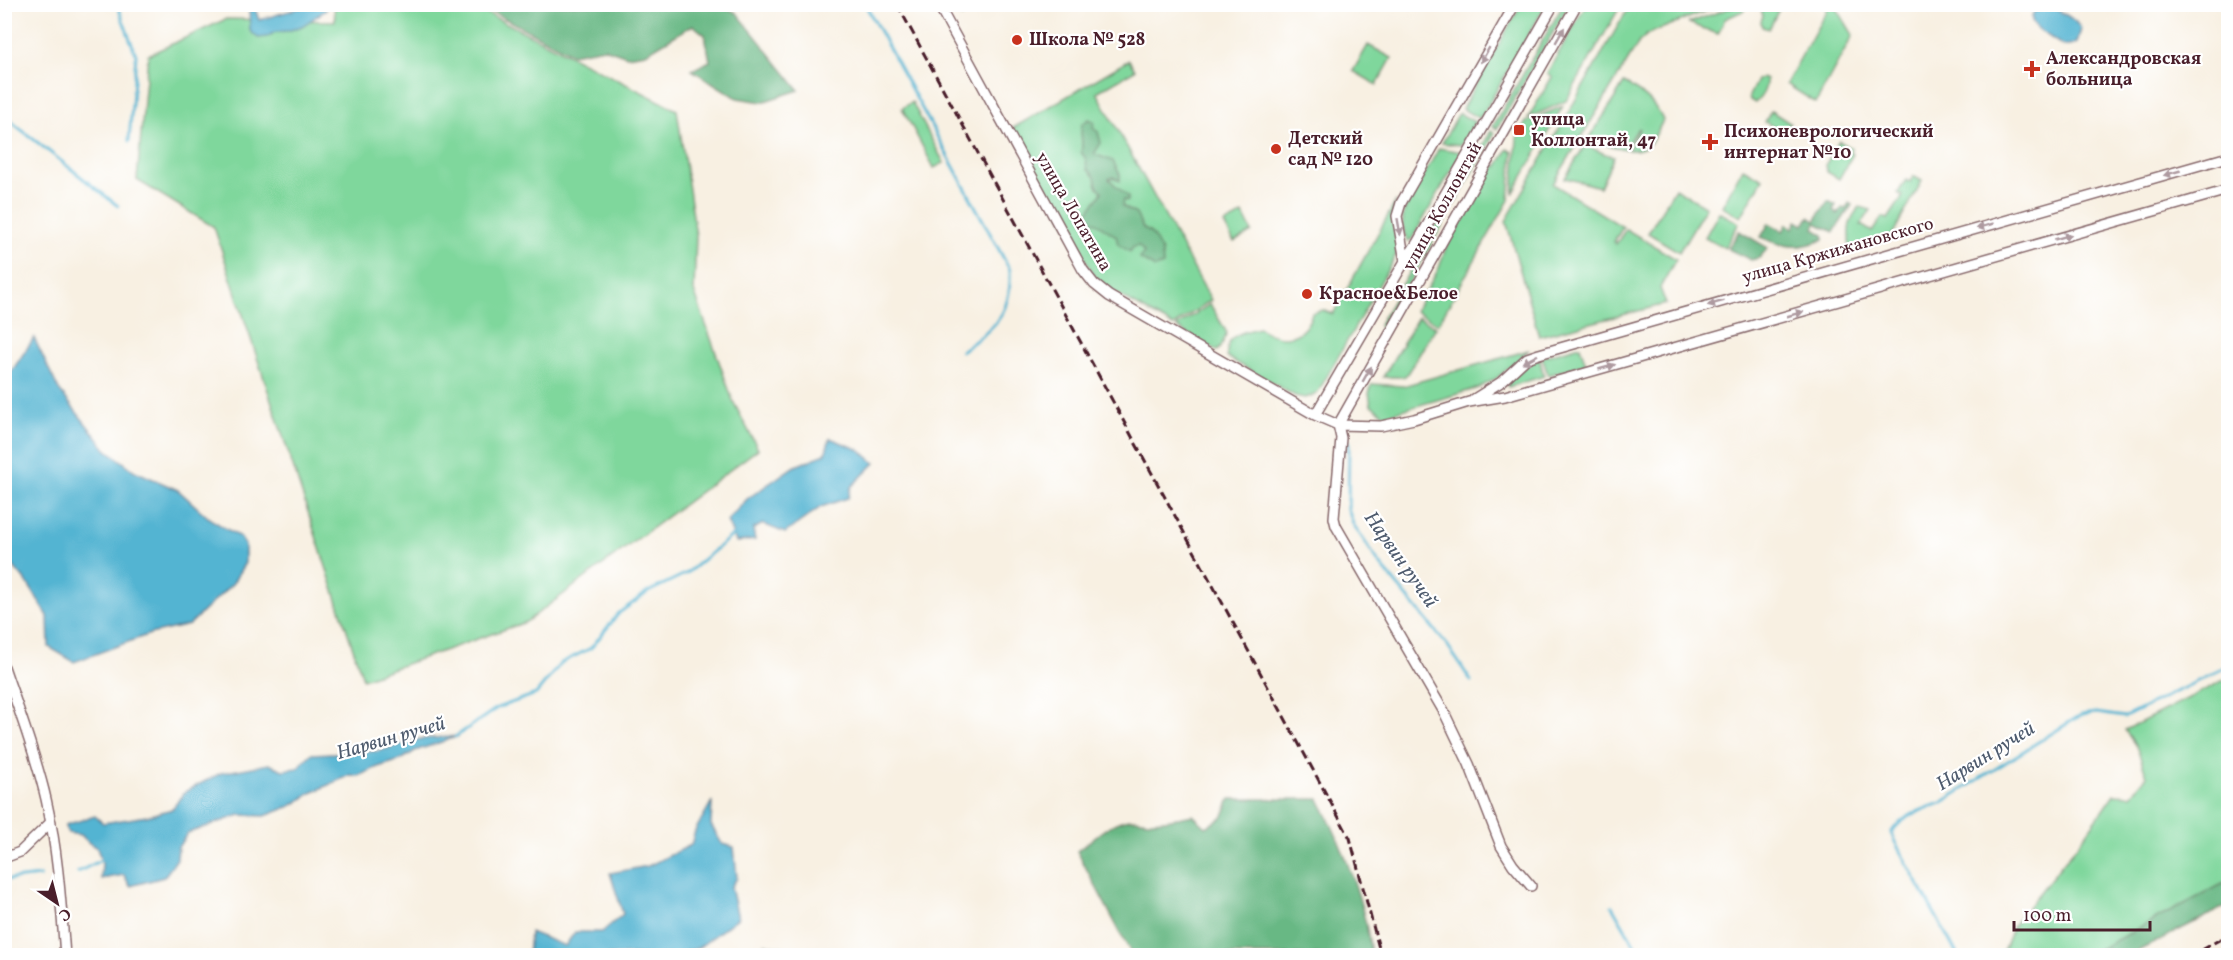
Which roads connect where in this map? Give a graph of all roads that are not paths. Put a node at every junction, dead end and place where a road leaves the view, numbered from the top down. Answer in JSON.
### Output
{"nodes":[{"id":1,"x":939,"y":4,"type":"edge"},
{"id":2,"x":1515,"y":4,"type":"edge"},
{"id":3,"x":1554,"y":4,"type":"edge"},
{"id":4,"x":1577,"y":4,"type":"edge"},
{"id":5,"x":2229,"y":157,"type":"edge"},
{"id":6,"x":2229,"y":190,"type":"edge"},
{"id":7,"x":1405,"y":261,"type":"junction"},
{"id":8,"x":1500,"y":382,"type":"junction"},
{"id":9,"x":1505,"y":396,"type":"junction"},
{"id":10,"x":1469,"y":402,"type":"junction"},
{"id":11,"x":1315,"y":416,"type":"junction"},
{"id":12,"x":1338,"y":425,"type":"junction"},
{"id":13,"x":4,"y":667,"type":"edge"},
{"id":14,"x":51,"y":822,"type":"junction"},
{"id":15,"x":4,"y":858,"type":"edge"},
{"id":16,"x":1531,"y":886,"type":"dead end"},
{"id":17,"x":65,"y":956,"type":"edge"}],
"edges":[{"from":1,"to":11,"type":"street","name":"улица Лопатина"},
{"from":2,"to":7,"type":"street","one_way":true},
{"from":3,"to":7,"type":"street","name":"улица Коллонтай"},
{"from":12,"to":4,"type":"street","name":"улица Коллонтай","one_way":true},
{"from":5,"to":8,"type":"street","name":"улица Кржижановского","one_way":true},
{"from":9,"to":6,"type":"street","name":"улица Кржижановского","one_way":true},
{"from":7,"to":11,"type":"street","name":"улица Коллонтай"},
{"from":8,"to":9,"type":"street"},
{"from":8,"to":10,"type":"street","name":"улица Кржижановского"},
{"from":9,"to":10,"type":"street","name":"улица Кржижановского"},
{"from":10,"to":12,"type":"street","name":"улица Кржижановского"},
{"from":11,"to":12,"type":"street","name":"улица Лопатина"},
{"from":12,"to":16,"type":"street"},
{"from":13,"to":14,"type":"street"},
{"from":14,"to":15,"type":"street"},
{"from":14,"to":17,"type":"street"}]}
